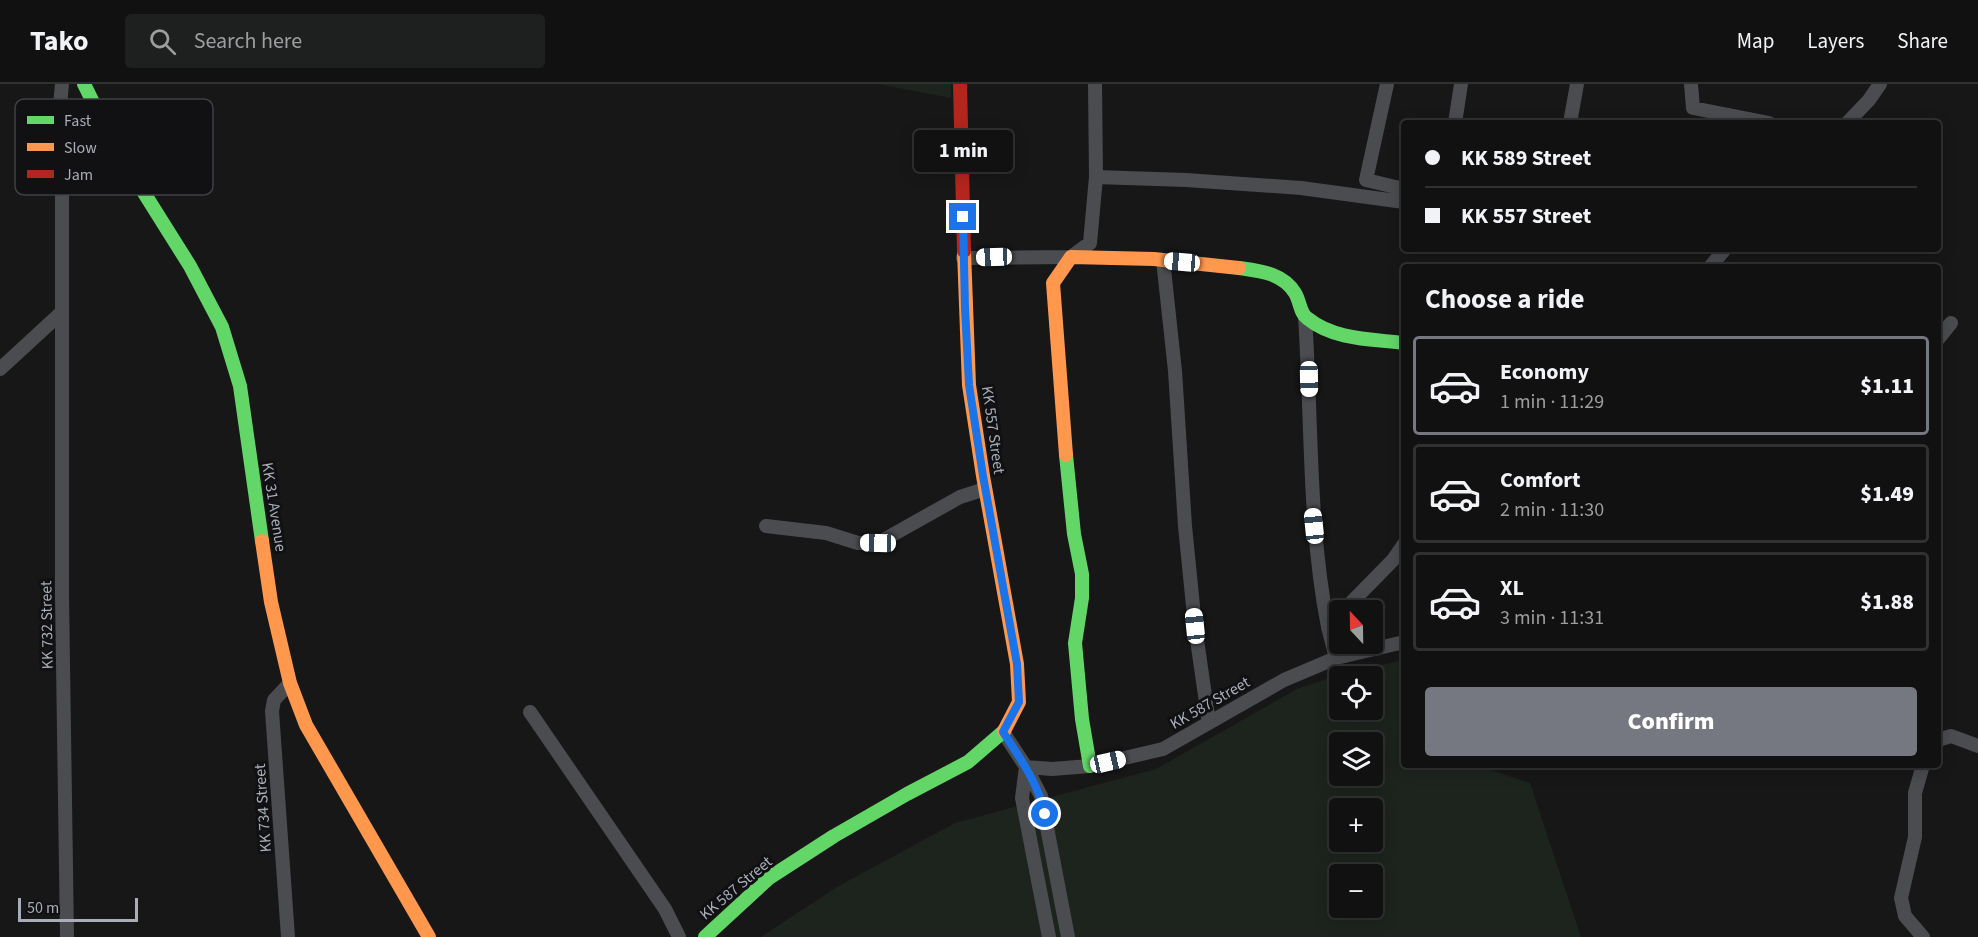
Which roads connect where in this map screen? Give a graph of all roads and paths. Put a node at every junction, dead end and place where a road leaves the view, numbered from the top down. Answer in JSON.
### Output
{"nodes":[{"id":1,"x":62,"y":84,"type":"edge"},
{"id":2,"x":84,"y":84,"type":"edge"},
{"id":3,"x":960,"y":84,"type":"edge"},
{"id":4,"x":1095,"y":84,"type":"edge"},
{"id":5,"x":1387,"y":84,"type":"edge"},
{"id":6,"x":1461,"y":84,"type":"edge"},
{"id":7,"x":1577,"y":84,"type":"edge"},
{"id":8,"x":1691,"y":84,"type":"edge"},
{"id":9,"x":1880,"y":84,"type":"edge"},
{"id":10,"x":60,"y":99,"type":"edge"},
{"id":11,"x":91,"y":99,"type":"edge"},
{"id":12,"x":1455,"y":120,"type":"edge"},
{"id":13,"x":1571,"y":120,"type":"edge"},
{"id":14,"x":1754,"y":120,"type":"edge"},
{"id":15,"x":1850,"y":120,"type":"edge"},
{"id":16,"x":1096,"y":177,"type":"junction"},
{"id":17,"x":1401,"y":188,"type":"edge"},
{"id":18,"x":62,"y":195,"type":"edge"},
{"id":19,"x":144,"y":195,"type":"edge"},
{"id":20,"x":1401,"y":202,"type":"edge"},
{"id":21,"x":1722,"y":252,"type":"edge"},
{"id":22,"x":1071,"y":257,"type":"junction"},
{"id":23,"x":963,"y":258,"type":"junction"},
{"id":24,"x":1162,"y":260,"type":"junction"},
{"id":25,"x":1712,"y":264,"type":"edge"},
{"id":26,"x":62,"y":312,"type":"junction"},
{"id":27,"x":1305,"y":317,"type":"junction"},
{"id":28,"x":1951,"y":323,"type":"dead end"},
{"id":29,"x":1941,"y":335,"type":"edge"},
{"id":30,"x":1401,"y":343,"type":"edge"},
{"id":31,"x":0,"y":369,"type":"edge"},
{"id":32,"x":985,"y":489,"type":"junction"},
{"id":33,"x":766,"y":526,"type":"dead end"},
{"id":34,"x":1401,"y":548,"type":"edge"},
{"id":35,"x":1354,"y":600,"type":"edge"},
{"id":36,"x":1328,"y":627,"type":"joint"},
{"id":37,"x":1401,"y":643,"type":"edge"},
{"id":38,"x":1336,"y":657,"type":"junction"},
{"id":39,"x":290,"y":683,"type":"junction"},
{"id":40,"x":530,"y":712,"type":"dead end"},
{"id":41,"x":1209,"y":723,"type":"junction"},
{"id":42,"x":1003,"y":732,"type":"junction"},
{"id":43,"x":1941,"y":739,"type":"edge"},
{"id":44,"x":1978,"y":746,"type":"edge"},
{"id":45,"x":1090,"y":766,"type":"junction"},
{"id":46,"x":1026,"y":767,"type":"junction"},
{"id":47,"x":1922,"y":768,"type":"edge"},
{"id":48,"x":67,"y":937,"type":"edge"},
{"id":49,"x":288,"y":937,"type":"edge"},
{"id":50,"x":429,"y":937,"type":"edge"},
{"id":51,"x":679,"y":937,"type":"edge"},
{"id":52,"x":705,"y":937,"type":"edge"},
{"id":53,"x":1049,"y":937,"type":"edge"},
{"id":54,"x":1068,"y":937,"type":"edge"},
{"id":55,"x":1923,"y":937,"type":"edge"}],
"edges":[{"from":1,"to":10,"type":"street","name":"KK 732 Street"},
{"from":2,"to":11,"type":"street","name":"KK 31 Avenue"},
{"from":3,"to":23,"type":"street","name":"KK 557 Street"},
{"from":4,"to":16,"type":"street"},
{"from":5,"to":17,"type":"street"},
{"from":6,"to":12,"type":"street"},
{"from":7,"to":13,"type":"street"},
{"from":8,"to":14,"type":"street"},
{"from":9,"to":15,"type":"street"},
{"from":16,"to":20,"type":"street"},
{"from":16,"to":22,"type":"street"},
{"from":18,"to":26,"type":"street","name":"KK 732 Street"},
{"from":19,"to":39,"type":"street","name":"KK 31 Avenue"},
{"from":21,"to":25,"type":"street"},
{"from":22,"to":23,"type":"street"},
{"from":22,"to":24,"type":"street"},
{"from":22,"to":45,"type":"street"},
{"from":23,"to":32,"type":"street","name":"KK 557 Street"},
{"from":24,"to":27,"type":"street"},
{"from":24,"to":41,"type":"street"},
{"from":26,"to":31,"type":"street"},
{"from":26,"to":48,"type":"street","name":"KK 732 Street"},
{"from":27,"to":30,"type":"street"},
{"from":27,"to":36,"type":"street"},
{"from":28,"to":29,"type":"street"},
{"from":32,"to":33,"type":"street"},
{"from":32,"to":42,"type":"street","name":"KK 557 Street"},
{"from":34,"to":35,"type":"street"},
{"from":36,"to":38,"type":"street"},
{"from":37,"to":38,"type":"street","name":"KK 587 Street"},
{"from":38,"to":41,"type":"street","name":"KK 587 Street"},
{"from":39,"to":49,"type":"street","name":"KK 734 Street"},
{"from":39,"to":50,"type":"street","name":"KK 31 Avenue"},
{"from":40,"to":51,"type":"street"},
{"from":41,"to":45,"type":"street","name":"KK 587 Street"},
{"from":42,"to":46,"type":"street"},
{"from":42,"to":52,"type":"street","name":"KK 587 Street"},
{"from":43,"to":44,"type":"street"},
{"from":45,"to":46,"type":"street","name":"KK 587 Street"},
{"from":46,"to":53,"type":"street"},
{"from":46,"to":54,"type":"street"},
{"from":47,"to":55,"type":"street"}]}
